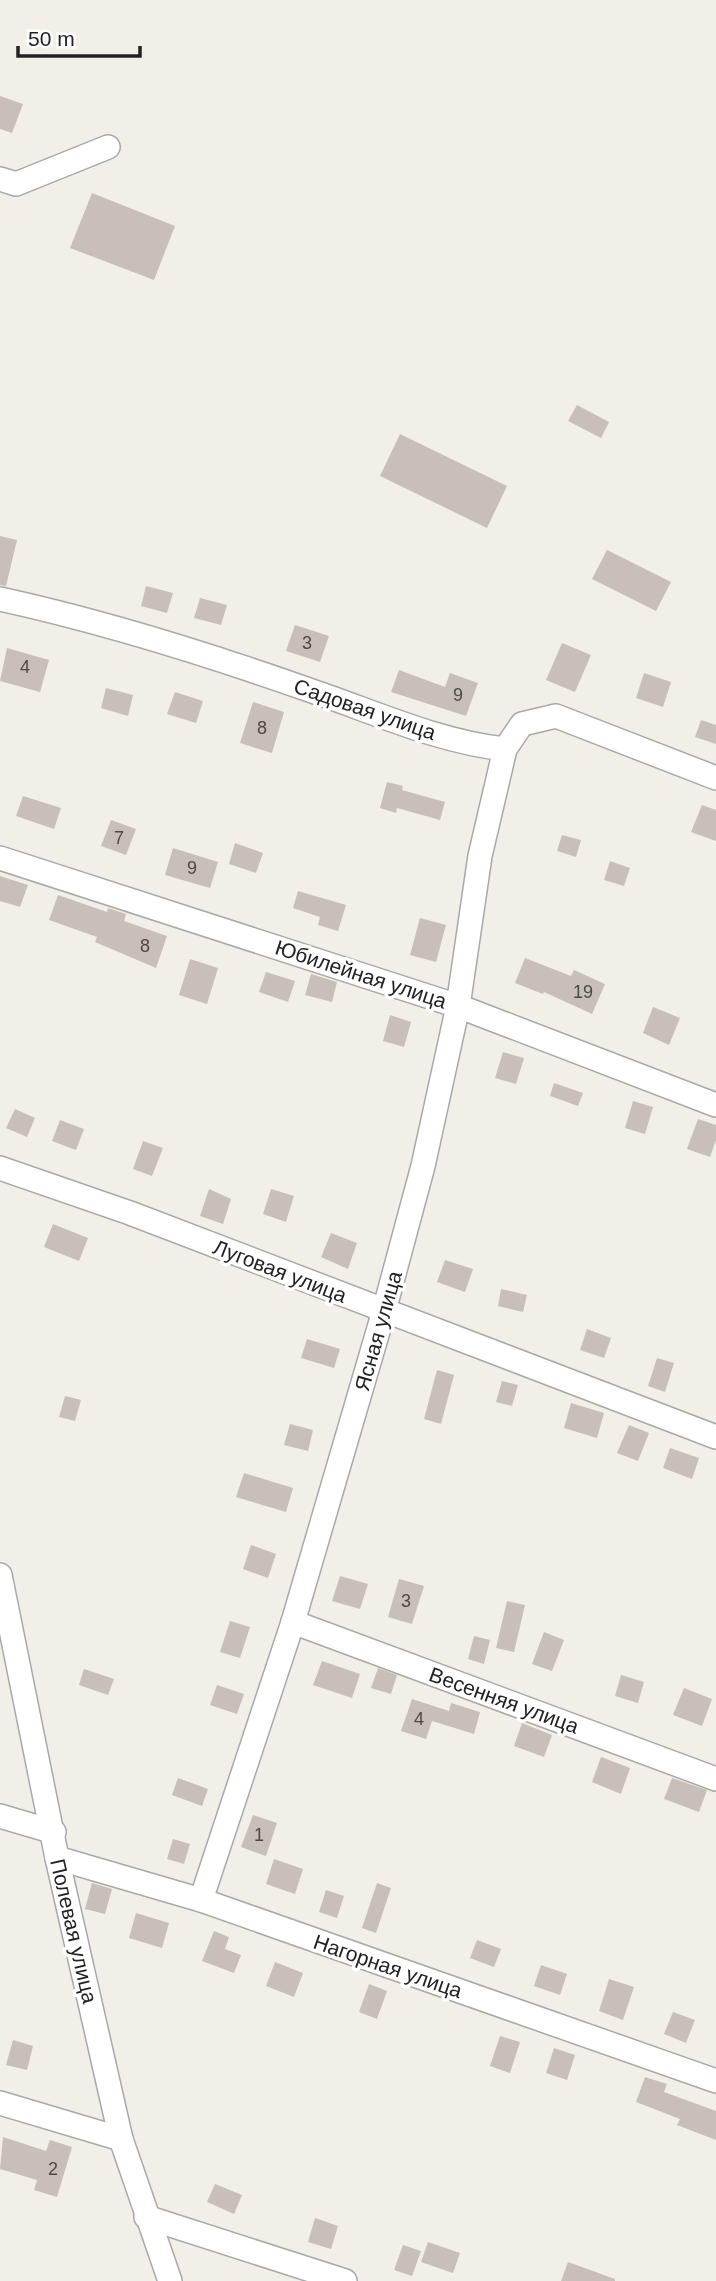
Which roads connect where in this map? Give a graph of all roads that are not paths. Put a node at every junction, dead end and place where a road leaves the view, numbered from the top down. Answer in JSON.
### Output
{"nodes":[{"id":1,"x":108,"y":147,"type":"dead end"},
{"id":2,"x":0,"y":179,"type":"edge"},
{"id":3,"x":0,"y":599,"type":"edge"},
{"id":4,"x":505,"y":749,"type":"junction"},
{"id":5,"x":716,"y":778,"type":"edge"},
{"id":6,"x":0,"y":858,"type":"edge"},
{"id":7,"x":458,"y":1006,"type":"junction"},
{"id":8,"x":716,"y":1105,"type":"edge"},
{"id":9,"x":0,"y":1168,"type":"edge"},
{"id":10,"x":384,"y":1311,"type":"junction"},
{"id":11,"x":716,"y":1437,"type":"edge"},
{"id":12,"x":0,"y":1575,"type":"edge"},
{"id":13,"x":293,"y":1622,"type":"junction"},
{"id":14,"x":716,"y":1779,"type":"edge"},
{"id":15,"x":0,"y":1816,"type":"edge"},
{"id":16,"x":54,"y":1832,"type":"junction"},
{"id":17,"x":57,"y":1858,"type":"junction"},
{"id":18,"x":201,"y":1900,"type":"junction"},
{"id":19,"x":716,"y":2081,"type":"edge"},
{"id":20,"x":0,"y":2103,"type":"edge"},
{"id":21,"x":121,"y":2139,"type":"junction"},
{"id":22,"x":146,"y":2217,"type":"junction"},
{"id":23,"x":170,"y":2281,"type":"edge"},
{"id":24,"x":345,"y":2281,"type":"edge"}],
"edges":[{"from":1,"to":2,"type":"street"},
{"from":3,"to":4,"type":"street","name":"Садовая улица"},
{"from":4,"to":5,"type":"street"},
{"from":4,"to":7,"type":"street","name":"Ясная улица"},
{"from":6,"to":7,"type":"street","name":"Юбилейная улица"},
{"from":7,"to":8,"type":"street","name":"Юбилейная улица"},
{"from":7,"to":10,"type":"street","name":"Ясная улица"},
{"from":9,"to":10,"type":"street","name":"Луговая улица"},
{"from":10,"to":11,"type":"street","name":"Луговая улица"},
{"from":10,"to":13,"type":"street","name":"Ясная улица"},
{"from":12,"to":16,"type":"street","name":"Полевая улица"},
{"from":13,"to":14,"type":"street","name":"Весенняя улица"},
{"from":13,"to":18,"type":"street","name":"Ясная улица"},
{"from":15,"to":16,"type":"street"},
{"from":16,"to":17,"type":"street","name":"Полевая улица"},
{"from":17,"to":18,"type":"street","name":"Нагорная улица"},
{"from":17,"to":21,"type":"street","name":"Полевая улица"},
{"from":18,"to":19,"type":"street","name":"Нагорная улица"},
{"from":20,"to":21,"type":"street"},
{"from":21,"to":22,"type":"street","name":"Полевая улица"},
{"from":22,"to":23,"type":"street","name":"Полевая улица"},
{"from":22,"to":24,"type":"street"}]}
